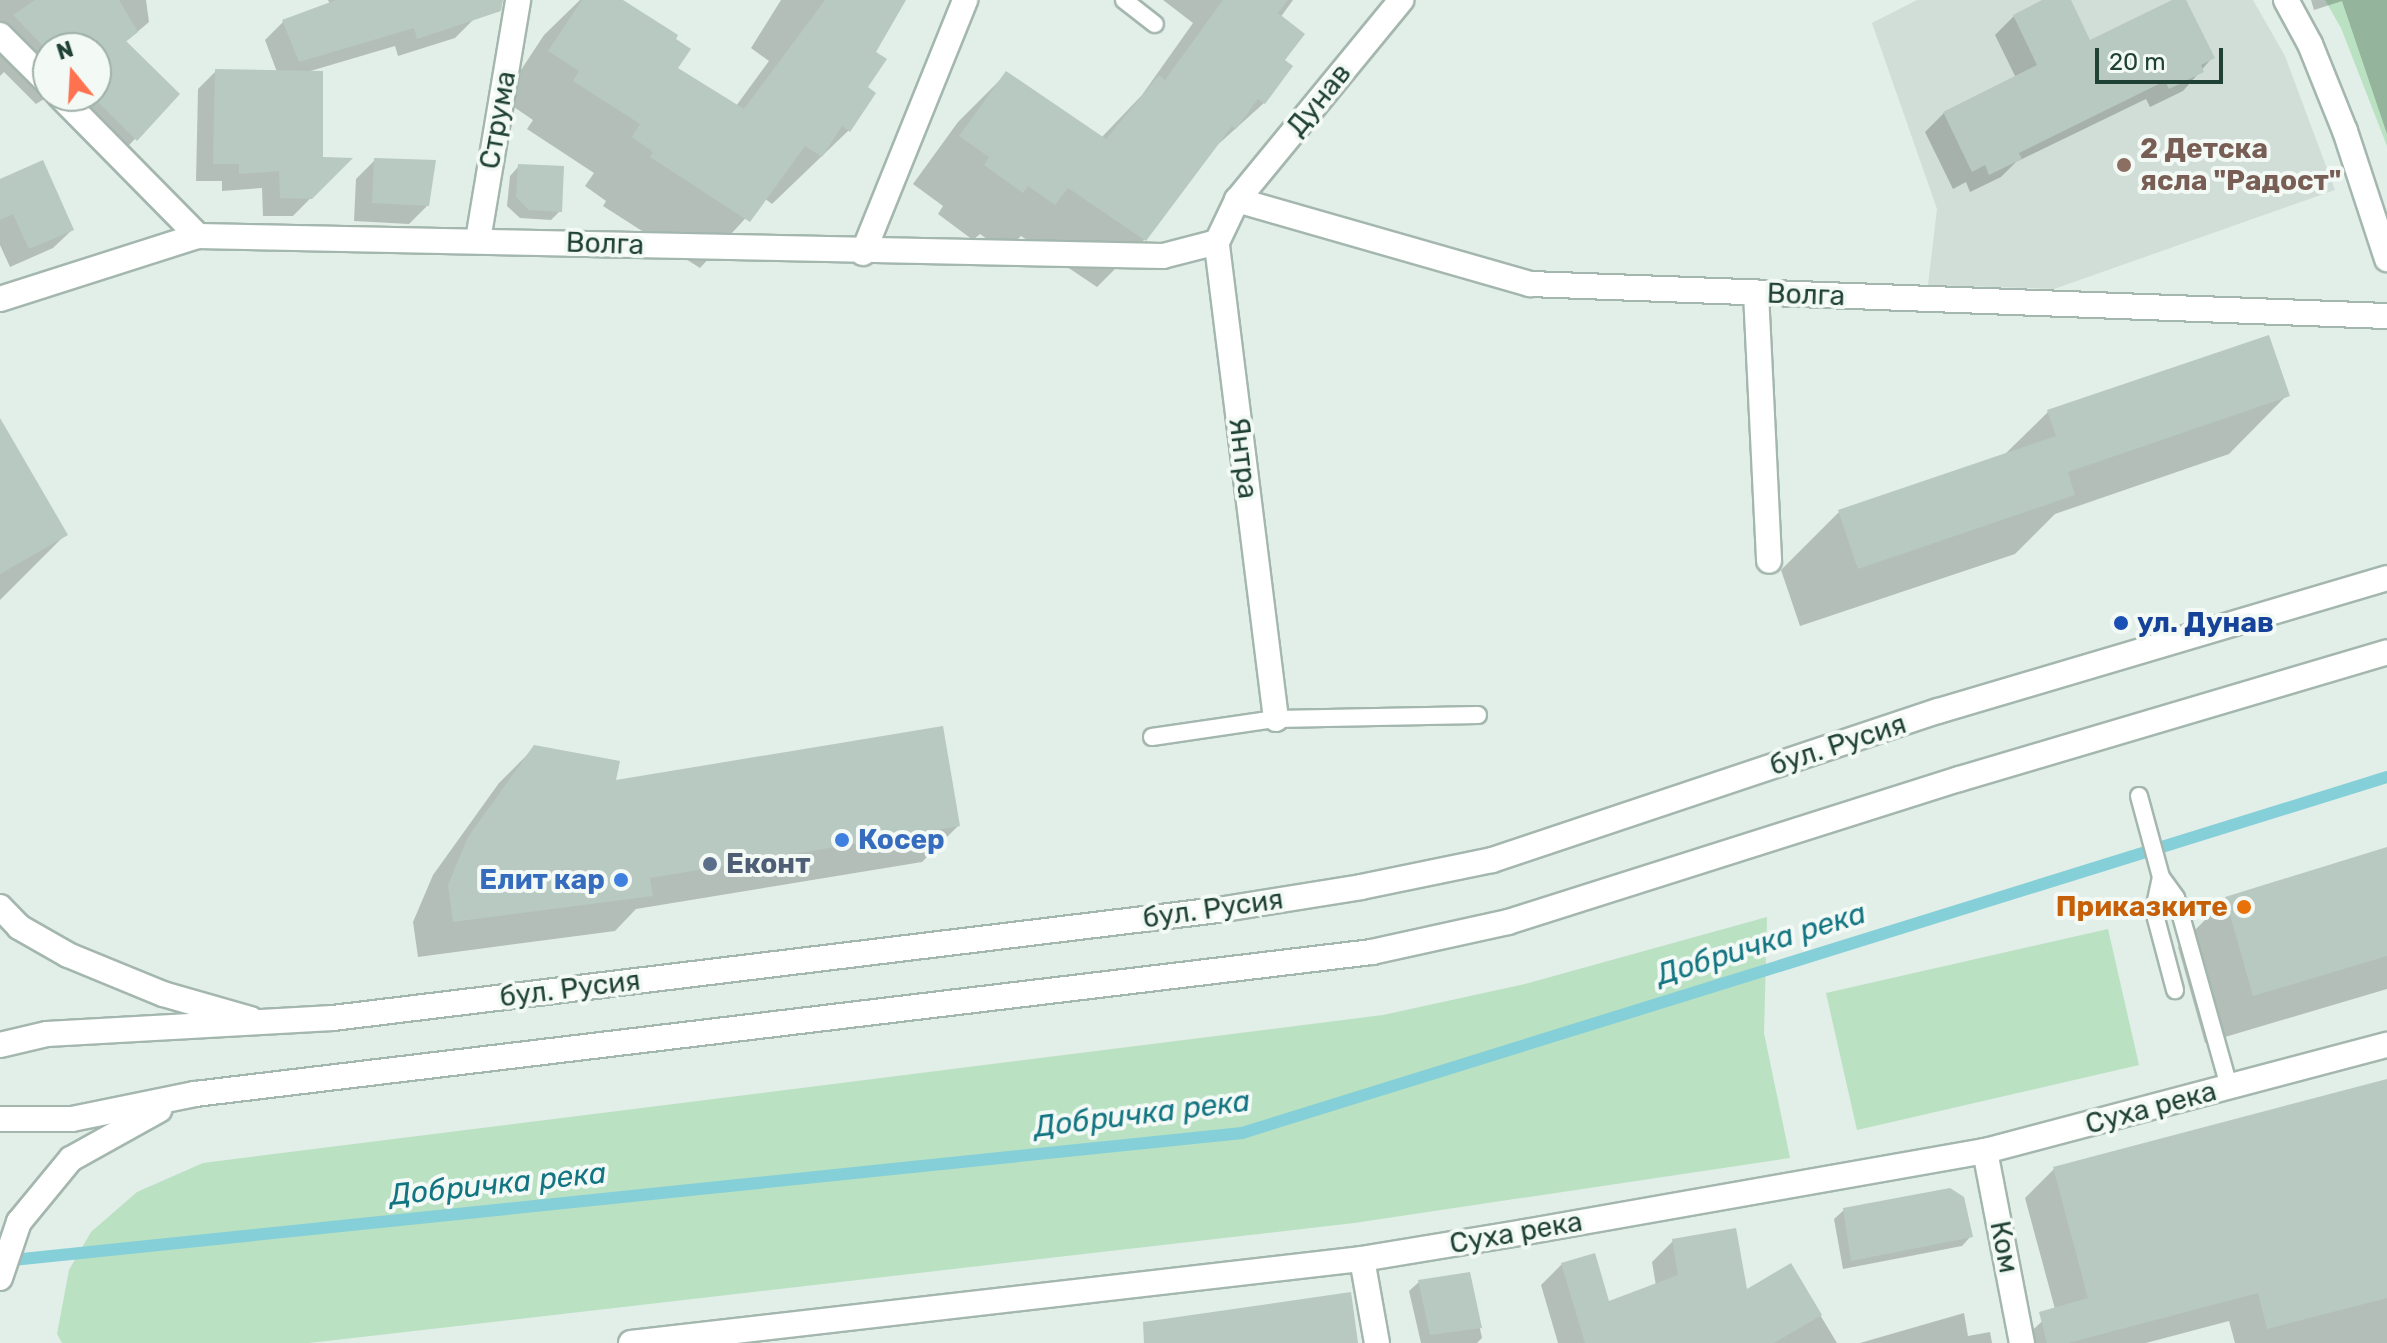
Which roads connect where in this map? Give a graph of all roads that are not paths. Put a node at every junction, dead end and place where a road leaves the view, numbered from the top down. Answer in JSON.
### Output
{"nodes":[{"id":1,"x":518,"y":0,"type":"edge"},
{"id":2,"x":965,"y":0,"type":"edge"},
{"id":3,"x":1124,"y":0,"type":"edge"},
{"id":4,"x":1401,"y":0,"type":"edge"},
{"id":5,"x":2286,"y":0,"type":"edge"},
{"id":6,"x":1155,"y":24,"type":"dead end"},
{"id":7,"x":0,"y":35,"type":"edge"},
{"id":8,"x":32,"y":67,"type":"edge"},
{"id":9,"x":76,"y":112,"type":"edge"},
{"id":10,"x":1237,"y":200,"type":"junction"},
{"id":11,"x":198,"y":236,"type":"junction"},
{"id":12,"x":478,"y":240,"type":"junction"},
{"id":13,"x":1217,"y":242,"type":"junction"},
{"id":14,"x":863,"y":253,"type":"junction"},
{"id":15,"x":2387,"y":259,"type":"edge"},
{"id":16,"x":1756,"y":293,"type":"junction"},
{"id":17,"x":0,"y":299,"type":"edge"},
{"id":18,"x":2387,"y":316,"type":"edge"},
{"id":19,"x":1769,"y":561,"type":"dead end"},
{"id":20,"x":2387,"y":578,"type":"edge"},
{"id":21,"x":2387,"y":652,"type":"edge"},
{"id":22,"x":1478,"y":715,"type":"dead end"},
{"id":23,"x":1276,"y":719,"type":"junction"},
{"id":24,"x":1152,"y":737,"type":"dead end"},
{"id":25,"x":2139,"y":796,"type":"dead end"},
{"id":26,"x":2161,"y":877,"type":"junction"},
{"id":27,"x":0,"y":907,"type":"edge"},
{"id":28,"x":2175,"y":990,"type":"dead end"},
{"id":29,"x":272,"y":1025,"type":"junction"},
{"id":30,"x":0,"y":1045,"type":"edge"},
{"id":31,"x":2387,"y":1045,"type":"edge"},
{"id":32,"x":2229,"y":1087,"type":"junction"},
{"id":33,"x":195,"y":1094,"type":"junction"},
{"id":34,"x":0,"y":1119,"type":"edge"},
{"id":35,"x":1985,"y":1151,"type":"junction"},
{"id":36,"x":1362,"y":1259,"type":"junction"},
{"id":37,"x":0,"y":1278,"type":"edge"},
{"id":38,"x":631,"y":1343,"type":"edge"},
{"id":39,"x":1377,"y":1343,"type":"edge"},
{"id":40,"x":2022,"y":1343,"type":"edge"}],
"edges":[{"from":1,"to":12,"type":"street","name":"Струма"},
{"from":2,"to":14,"type":"street"},
{"from":3,"to":6,"type":"lane"},
{"from":4,"to":10,"type":"street","name":"Дунав"},
{"from":5,"to":15,"type":"street"},
{"from":7,"to":8,"type":"street"},
{"from":9,"to":11,"type":"street"},
{"from":10,"to":13,"type":"street"},
{"from":10,"to":16,"type":"street","name":"Волга"},
{"from":11,"to":12,"type":"street","name":"Волга"},
{"from":11,"to":17,"type":"street","name":"Волга"},
{"from":12,"to":14,"type":"street","name":"Волга"},
{"from":13,"to":14,"type":"street","name":"Волга"},
{"from":13,"to":23,"type":"street","name":"Янтра"},
{"from":16,"to":18,"type":"street","name":"Волга"},
{"from":16,"to":19,"type":"street"},
{"from":20,"to":29,"type":"street","name":"бул. Русия"},
{"from":21,"to":33,"type":"street"},
{"from":22,"to":23,"type":"lane"},
{"from":23,"to":24,"type":"lane"},
{"from":25,"to":26,"type":"lane"},
{"from":26,"to":28,"type":"lane"},
{"from":26,"to":32,"type":"lane"},
{"from":27,"to":29,"type":"street"},
{"from":29,"to":30,"type":"street","name":"бул. Русия"},
{"from":31,"to":32,"type":"street","name":"Суха река"},
{"from":32,"to":35,"type":"street","name":"Суха река"},
{"from":33,"to":34,"type":"street"},
{"from":33,"to":37,"type":"street"},
{"from":35,"to":36,"type":"street","name":"Суха река"},
{"from":35,"to":40,"type":"street","name":"Ком"},
{"from":36,"to":38,"type":"street","name":"Суха река"},
{"from":36,"to":39,"type":"street"}]}
